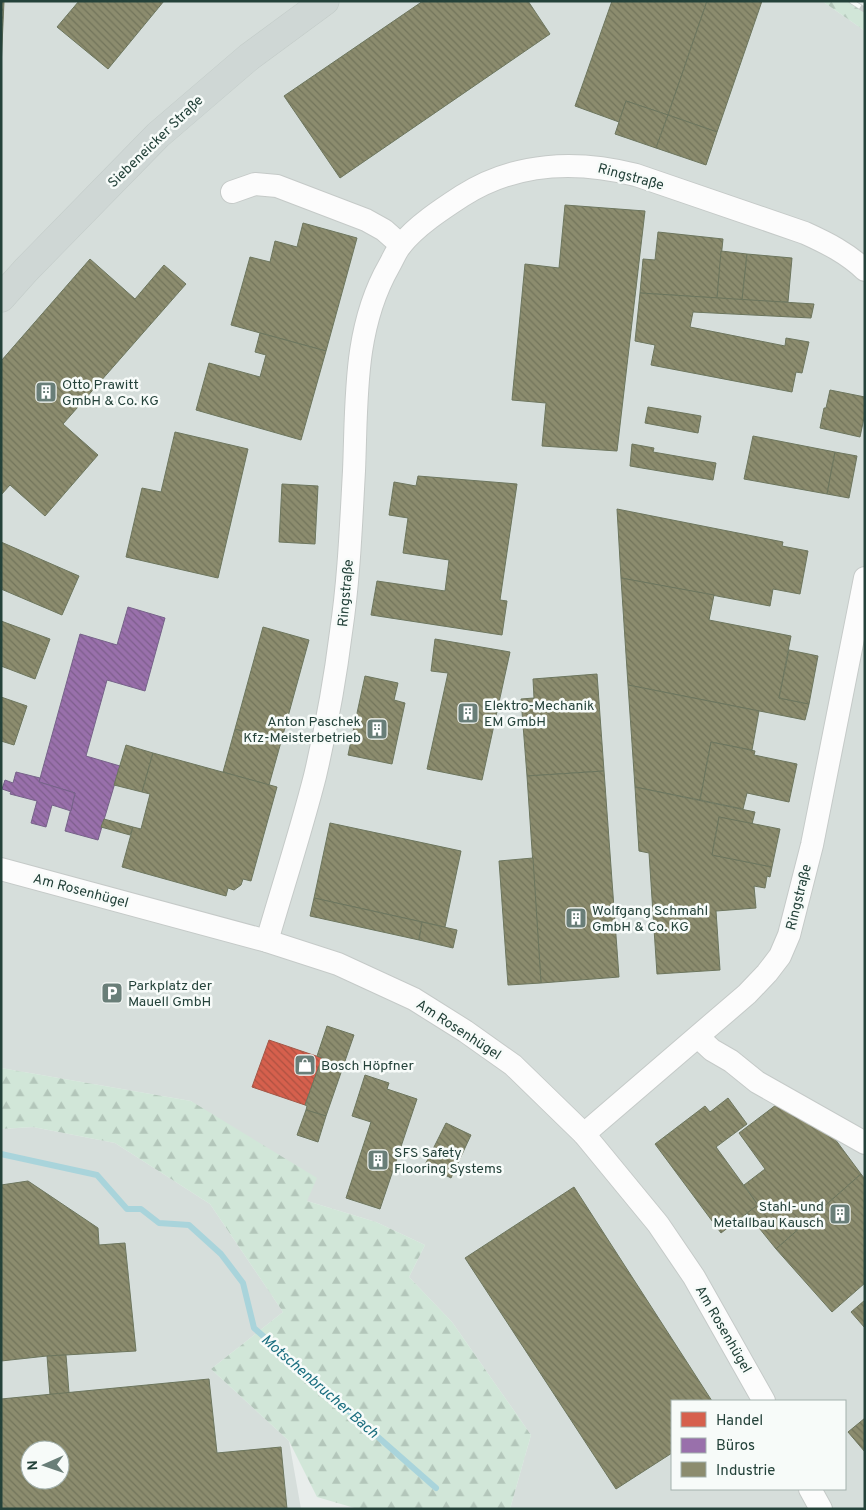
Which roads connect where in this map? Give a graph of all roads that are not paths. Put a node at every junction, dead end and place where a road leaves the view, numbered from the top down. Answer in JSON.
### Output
{"nodes":[{"id":1,"x":325,"y":1,"type":"edge"},
{"id":2,"x":232,"y":192,"type":"dead end"},
{"id":3,"x":401,"y":244,"type":"junction"},
{"id":4,"x":865,"y":270,"type":"edge"},
{"id":5,"x":1,"y":298,"type":"edge"},
{"id":6,"x":865,"y":578,"type":"edge"},
{"id":7,"x":1,"y":869,"type":"edge"},
{"id":8,"x":267,"y":941,"type":"junction"},
{"id":9,"x":698,"y":1037,"type":"junction"},
{"id":10,"x":584,"y":1134,"type":"junction"},
{"id":11,"x":865,"y":1143,"type":"edge"},
{"id":12,"x":763,"y":1400,"type":"edge"},
{"id":13,"x":811,"y":1490,"type":"edge"},
{"id":14,"x":821,"y":1509,"type":"edge"}],
"edges":[{"from":1,"to":5,"type":"main road","name":"Siebeneicker Straße"},
{"from":2,"to":3,"type":"street"},
{"from":3,"to":4,"type":"street","name":"Ringstraße"},
{"from":3,"to":8,"type":"street","name":"Ringstraße"},
{"from":6,"to":9,"type":"street","name":"Ringstraße"},
{"from":7,"to":8,"type":"street","name":"Am Rosenhügel"},
{"from":8,"to":10,"type":"street","name":"Am Rosenhügel"},
{"from":9,"to":10,"type":"street","name":"Ringstraße"},
{"from":9,"to":11,"type":"street"},
{"from":10,"to":12,"type":"street","name":"Am Rosenhügel"},
{"from":13,"to":14,"type":"street"}]}
